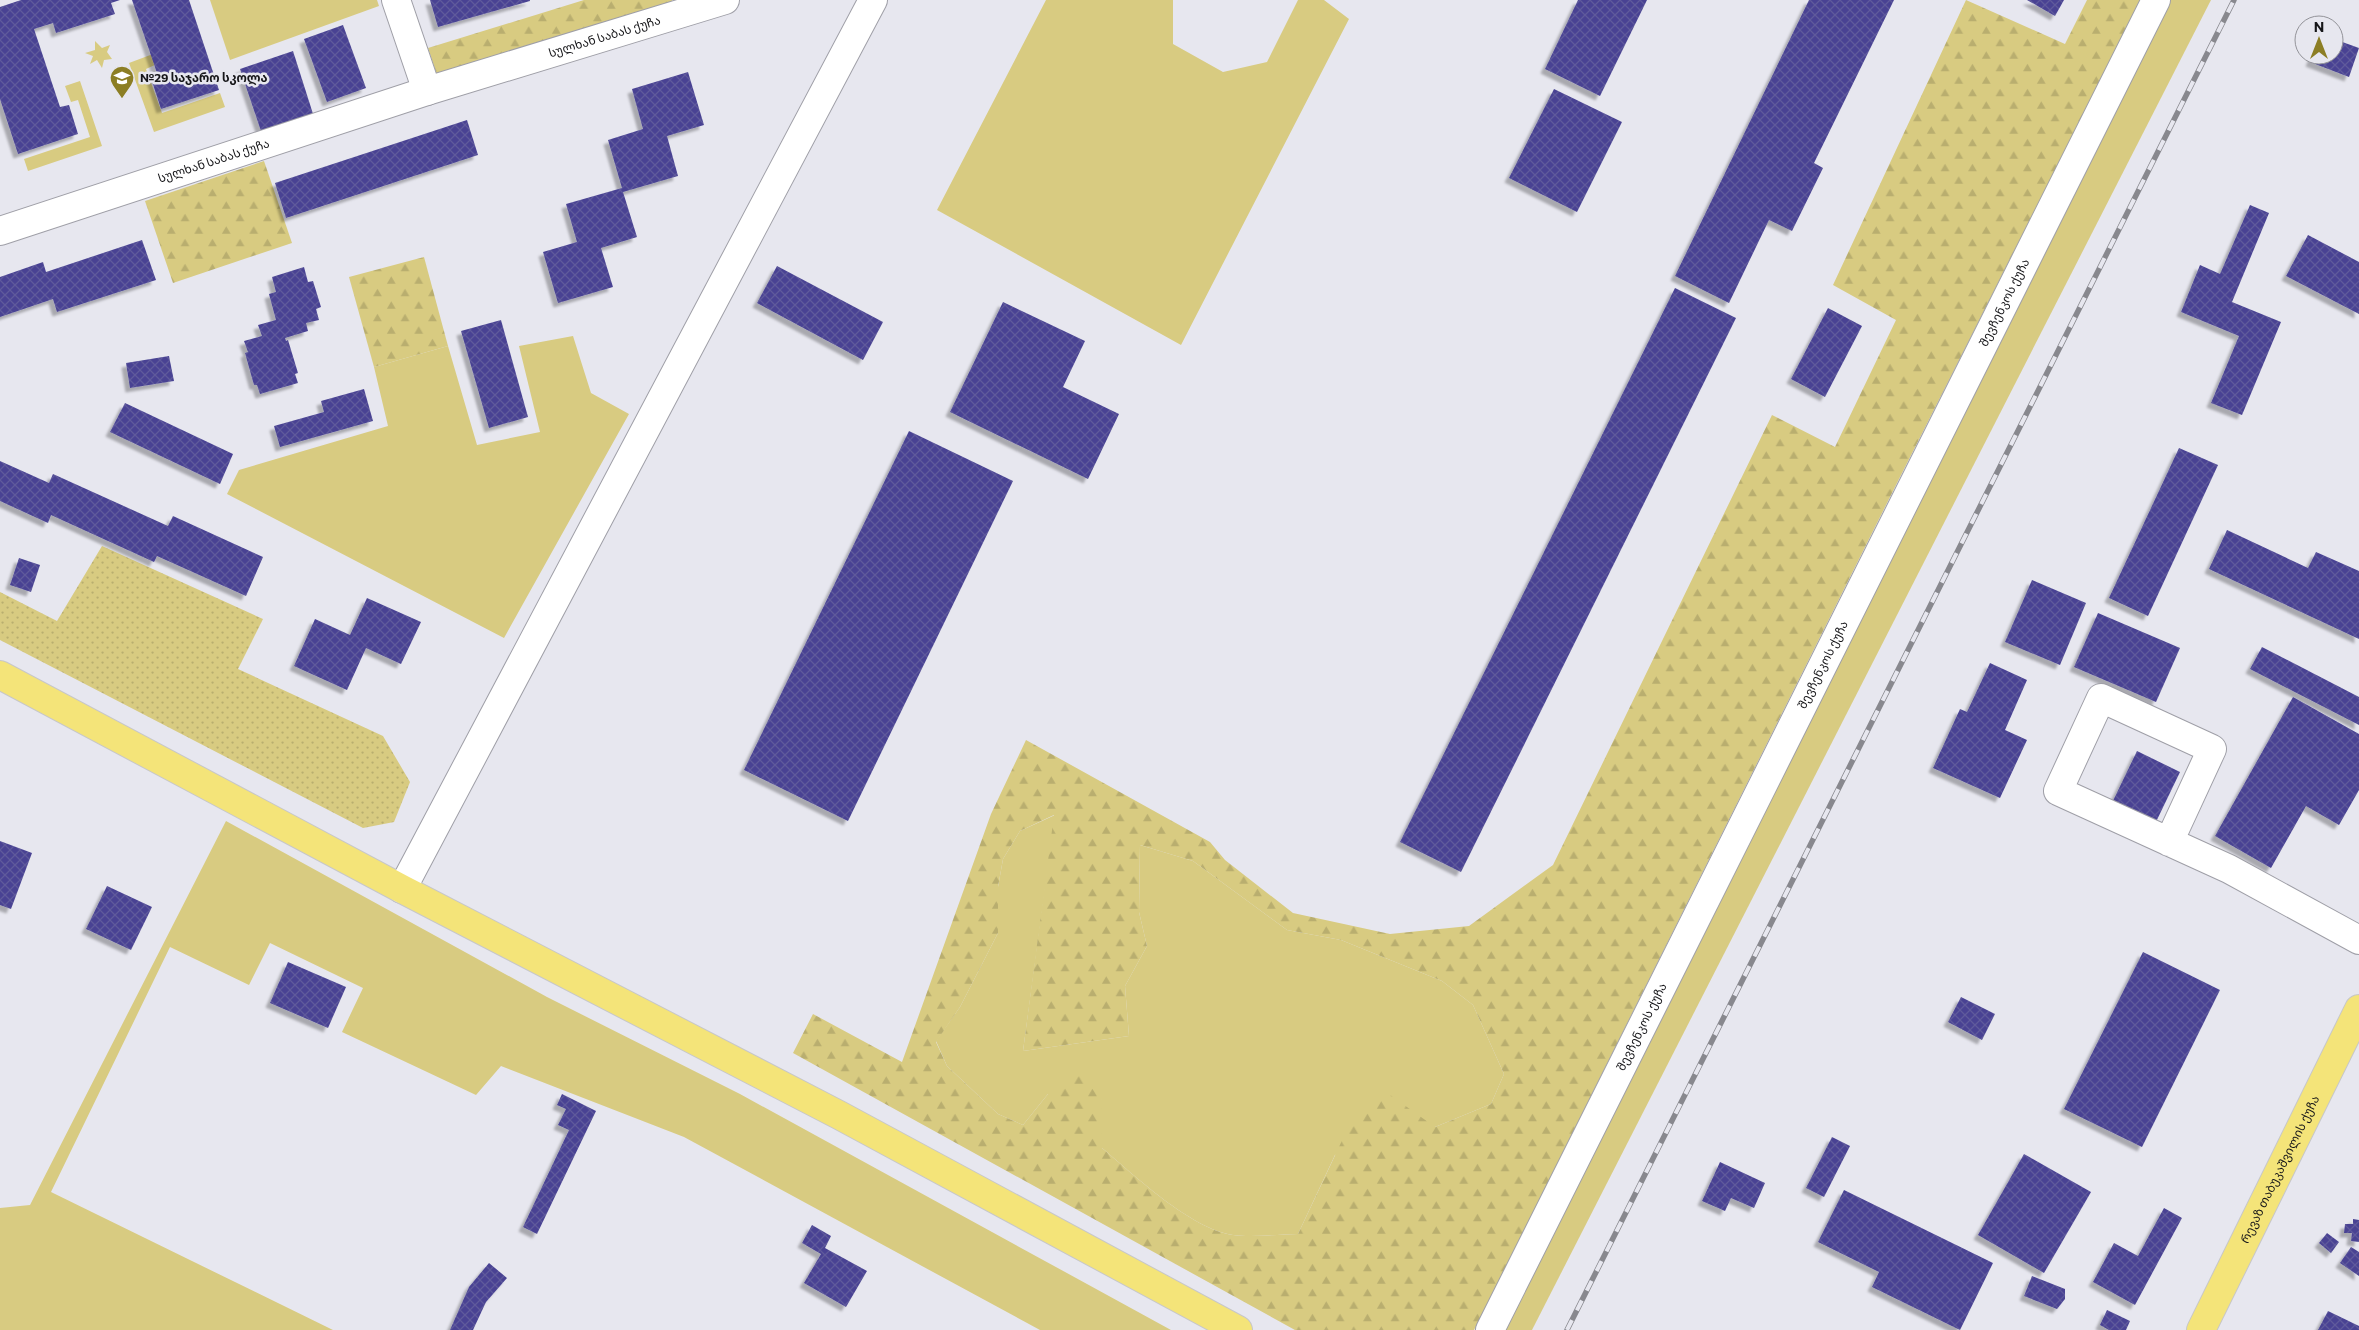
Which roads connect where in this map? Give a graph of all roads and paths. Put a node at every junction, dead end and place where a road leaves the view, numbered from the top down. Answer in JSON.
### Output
{"nodes":[{"id":1,"x":396,"y":0,"type":"edge"},
{"id":2,"x":725,"y":0,"type":"edge"},
{"id":3,"x":873,"y":0,"type":"edge"},
{"id":4,"x":2156,"y":0,"type":"edge"},
{"id":5,"x":427,"y":90,"type":"junction"},
{"id":6,"x":0,"y":229,"type":"edge"},
{"id":7,"x":0,"y":675,"type":"edge"},
{"id":8,"x":2169,"y":842,"type":"junction"},
{"id":9,"x":402,"y":889,"type":"junction"},
{"id":10,"x":2359,"y":940,"type":"edge"},
{"id":11,"x":2359,"y":1009,"type":"edge"},
{"id":12,"x":1238,"y":1330,"type":"edge"},
{"id":13,"x":1490,"y":1330,"type":"edge"},
{"id":14,"x":2201,"y":1330,"type":"edge"}],
"edges":[{"from":1,"to":5,"type":"street"},
{"from":2,"to":5,"type":"street","name":"სულხან საბას ქუჩა"},
{"from":3,"to":9,"type":"street"},
{"from":4,"to":13,"type":"street","name":"შევჩენკოს ქუჩა"},
{"from":5,"to":6,"type":"street","name":"სულხან საბას ქუჩა"},
{"from":7,"to":9,"type":"main road"},
{"from":8,"to":8,"type":"street"},
{"from":8,"to":10,"type":"street"},
{"from":9,"to":12,"type":"main road"},
{"from":11,"to":14,"type":"main road","name":"რევაზ თაბუკაშვილის ქუჩა"}]}
